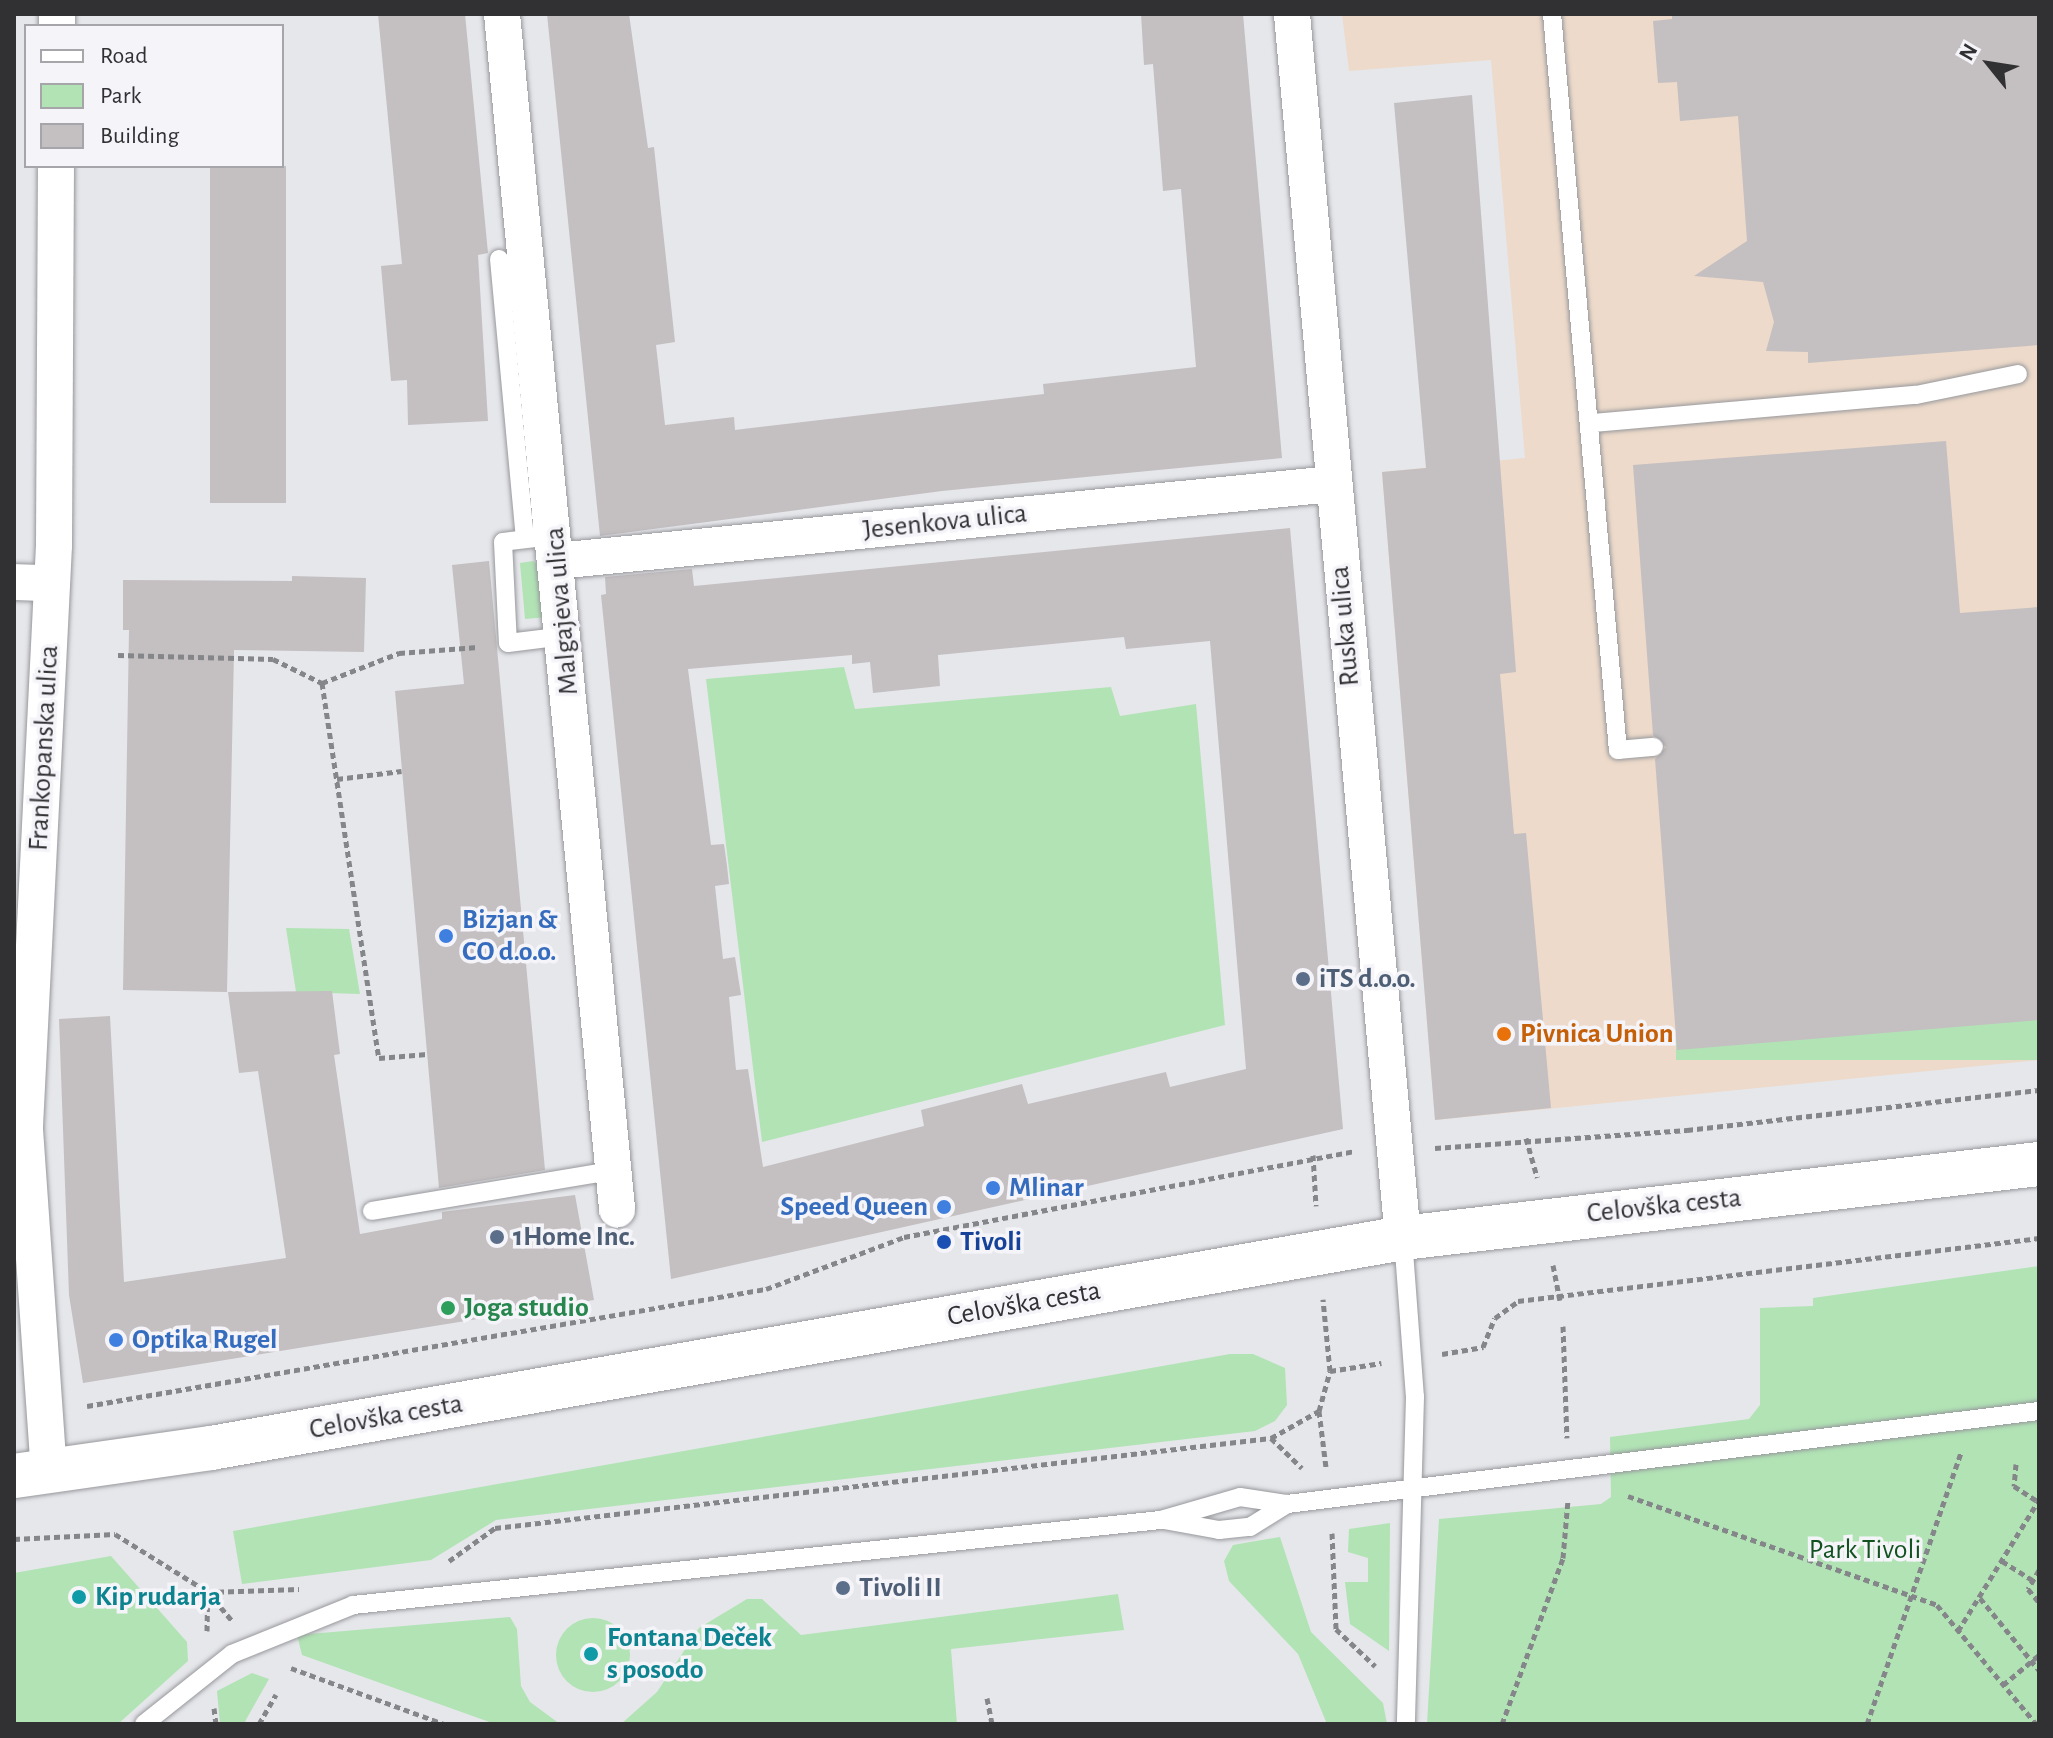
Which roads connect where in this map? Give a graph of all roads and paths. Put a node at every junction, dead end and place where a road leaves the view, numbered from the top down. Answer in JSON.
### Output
{"nodes":[{"id":1,"x":502,"y":14,"type":"edge"},
{"id":2,"x":1292,"y":14,"type":"edge"},
{"id":3,"x":1552,"y":14,"type":"edge"},
{"id":4,"x":56,"y":168,"type":"edge"},
{"id":5,"x":499,"y":259,"type":"dead end"},
{"id":6,"x":2018,"y":374,"type":"dead end"},
{"id":7,"x":1593,"y":423,"type":"junction"},
{"id":8,"x":1332,"y":484,"type":"junction"},
{"id":9,"x":546,"y":545,"type":"junction"},
{"id":10,"x":14,"y":582,"type":"edge"},
{"id":11,"x":52,"y":583,"type":"junction"},
{"id":12,"x":564,"y":636,"type":"junction"},
{"id":13,"x":485,"y":647,"type":"dead end"},
{"id":14,"x":118,"y":655,"type":"dead end"},
{"id":15,"x":322,"y":683,"type":"junction"},
{"id":16,"x":1654,"y":747,"type":"dead end"},
{"id":17,"x":402,"y":771,"type":"dead end"},
{"id":18,"x":337,"y":779,"type":"junction"},
{"id":19,"x":26,"y":876,"type":"edge"},
{"id":20,"x":427,"y":1054,"type":"dead end"},
{"id":21,"x":2039,"y":1090,"type":"edge"},
{"id":22,"x":1526,"y":1138,"type":"junction"},
{"id":23,"x":1436,"y":1148,"type":"dead end"},
{"id":24,"x":1364,"y":1151,"type":"dead end"},
{"id":25,"x":1313,"y":1155,"type":"junction"},
{"id":26,"x":2039,"y":1164,"type":"edge"},
{"id":27,"x":612,"y":1171,"type":"junction"},
{"id":28,"x":1536,"y":1175,"type":"dead end"},
{"id":29,"x":1315,"y":1188,"type":"dead end"},
{"id":30,"x":617,"y":1209,"type":"dead end"},
{"id":31,"x":372,"y":1211,"type":"dead end"},
{"id":32,"x":942,"y":1229,"type":"junction"},
{"id":33,"x":944,"y":1238,"type":"dead end"},
{"id":34,"x":1403,"y":1238,"type":"junction"},
{"id":35,"x":2039,"y":1238,"type":"edge"},
{"id":36,"x":1555,"y":1275,"type":"dead end"},
{"id":37,"x":1560,"y":1300,"type":"junction"},
{"id":38,"x":1563,"y":1326,"type":"dead end"},
{"id":39,"x":1470,"y":1349,"type":"dead end"},
{"id":40,"x":1327,"y":1350,"type":"dead end"},
{"id":41,"x":1343,"y":1369,"type":"dead end"},
{"id":42,"x":1330,"y":1371,"type":"junction"},
{"id":43,"x":72,"y":1407,"type":"dead end"},
{"id":44,"x":1319,"y":1411,"type":"junction"},
{"id":45,"x":2039,"y":1411,"type":"edge"},
{"id":46,"x":1971,"y":1421,"type":"junction"},
{"id":47,"x":2016,"y":1464,"type":"dead end"},
{"id":48,"x":1568,"y":1470,"type":"junction"},
{"id":49,"x":32,"y":1475,"type":"edge"},
{"id":50,"x":1413,"y":1485,"type":"junction"},
{"id":51,"x":1622,"y":1494,"type":"dead end"},
{"id":52,"x":1330,"y":1498,"type":"junction"},
{"id":53,"x":2038,"y":1500,"type":"edge"},
{"id":54,"x":1287,"y":1504,"type":"junction"},
{"id":55,"x":1161,"y":1520,"type":"junction"},
{"id":56,"x":14,"y":1539,"type":"edge"},
{"id":57,"x":2002,"y":1561,"type":"junction"},
{"id":58,"x":435,"y":1570,"type":"dead end"},
{"id":59,"x":2039,"y":1570,"type":"edge"},
{"id":60,"x":2033,"y":1580,"type":"junction"},
{"id":61,"x":303,"y":1588,"type":"dead end"},
{"id":62,"x":1911,"y":1598,"type":"junction"},
{"id":63,"x":1980,"y":1598,"type":"junction"},
{"id":64,"x":2039,"y":1602,"type":"edge"},
{"id":65,"x":1958,"y":1631,"type":"junction"},
{"id":66,"x":2039,"y":1655,"type":"edge"},
{"id":67,"x":2032,"y":1661,"type":"junction"},
{"id":68,"x":284,"y":1666,"type":"dead end"},
{"id":69,"x":2039,"y":1670,"type":"edge"},
{"id":70,"x":2003,"y":1685,"type":"junction"},
{"id":71,"x":1408,"y":1690,"type":"junction"},
{"id":72,"x":276,"y":1694,"type":"dead end"},
{"id":73,"x":987,"y":1698,"type":"dead end"},
{"id":74,"x":144,"y":1724,"type":"edge"},
{"id":75,"x":259,"y":1724,"type":"edge"},
{"id":76,"x":444,"y":1724,"type":"edge"},
{"id":77,"x":992,"y":1724,"type":"edge"},
{"id":78,"x":1406,"y":1724,"type":"edge"},
{"id":79,"x":1502,"y":1724,"type":"edge"},
{"id":80,"x":1867,"y":1724,"type":"edge"},
{"id":81,"x":2036,"y":1724,"type":"edge"}],
"edges":[{"from":1,"to":9,"type":"street","name":"Malgajeva ulica"},
{"from":2,"to":8,"type":"street","name":"Ruska ulica"},
{"from":3,"to":7,"type":"lane"},
{"from":4,"to":11,"type":"street","name":"Frankopanska ulica"},
{"from":5,"to":9,"type":"lane"},
{"from":6,"to":7,"type":"lane"},
{"from":7,"to":16,"type":"lane"},
{"from":8,"to":9,"type":"street","name":"Jesenkova ulica"},
{"from":8,"to":34,"type":"street","name":"Ruska ulica"},
{"from":9,"to":12,"type":"street","name":"Malgajeva ulica"},
{"from":9,"to":12,"type":"lane"},
{"from":10,"to":11,"type":"street"},
{"from":11,"to":19,"type":"street","name":"Frankopanska ulica"},
{"from":12,"to":27,"type":"street","name":"Malgajeva ulica"},
{"from":13,"to":15,"type":"path"},
{"from":14,"to":15,"type":"path"},
{"from":15,"to":18,"type":"path"},
{"from":17,"to":18,"type":"path"},
{"from":18,"to":20,"type":"path"},
{"from":19,"to":49,"type":"street","name":"Frankopanska ulica"},
{"from":21,"to":22,"type":"path"},
{"from":22,"to":23,"type":"path"},
{"from":22,"to":28,"type":"path"},
{"from":24,"to":25,"type":"path","name":"Celovška cesta"},
{"from":25,"to":29,"type":"path"},
{"from":25,"to":32,"type":"path","name":"Celovška cesta"},
{"from":26,"to":34,"type":"main road","name":"Celovška cesta"},
{"from":27,"to":30,"type":"street","name":"Malgajeva ulica"},
{"from":27,"to":31,"type":"lane"},
{"from":32,"to":33,"type":"path"},
{"from":32,"to":43,"type":"path","name":"Celovška cesta"},
{"from":34,"to":49,"type":"main road","name":"Celovška cesta"},
{"from":34,"to":50,"type":"lane"},
{"from":35,"to":37,"type":"path"},
{"from":36,"to":37,"type":"path"},
{"from":37,"to":39,"type":"path"},
{"from":38,"to":48,"type":"path"},
{"from":40,"to":42,"type":"path"},
{"from":41,"to":42,"type":"path"},
{"from":42,"to":44,"type":"path"},
{"from":44,"to":52,"type":"path"},
{"from":44,"to":58,"type":"path"},
{"from":45,"to":46,"type":"lane"},
{"from":46,"to":48,"type":"lane"},
{"from":46,"to":62,"type":"path"},
{"from":47,"to":53,"type":"path"},
{"from":48,"to":50,"type":"lane"},
{"from":48,"to":79,"type":"path"},
{"from":50,"to":52,"type":"lane"},
{"from":50,"to":71,"type":"lane"},
{"from":51,"to":62,"type":"path"},
{"from":52,"to":54,"type":"lane"},
{"from":52,"to":71,"type":"path"},
{"from":53,"to":57,"type":"path"},
{"from":54,"to":55,"type":"lane"},
{"from":54,"to":55,"type":"lane"},
{"from":55,"to":74,"type":"lane"},
{"from":56,"to":61,"type":"path"},
{"from":57,"to":60,"type":"path"},
{"from":57,"to":63,"type":"path"},
{"from":59,"to":60,"type":"path"},
{"from":60,"to":64,"type":"path"},
{"from":62,"to":65,"type":"path"},
{"from":62,"to":80,"type":"path"},
{"from":63,"to":65,"type":"path"},
{"from":63,"to":67,"type":"path"},
{"from":65,"to":70,"type":"path"},
{"from":66,"to":67,"type":"path"},
{"from":67,"to":69,"type":"path"},
{"from":67,"to":70,"type":"path"},
{"from":68,"to":76,"type":"path"},
{"from":70,"to":81,"type":"path"},
{"from":71,"to":78,"type":"lane"},
{"from":72,"to":75,"type":"path"},
{"from":73,"to":77,"type":"path"}]}
